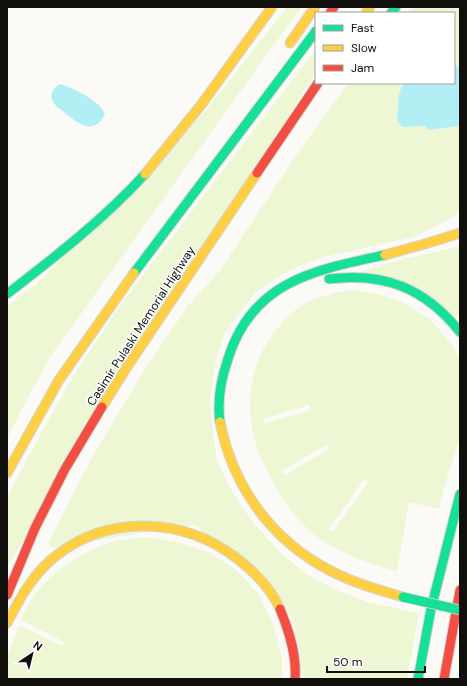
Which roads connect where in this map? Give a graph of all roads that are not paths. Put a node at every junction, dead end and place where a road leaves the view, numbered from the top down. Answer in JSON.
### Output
{"nodes":[{"id":1,"x":272,"y":7,"type":"edge"},
{"id":2,"x":316,"y":7,"type":"edge"},
{"id":3,"x":315,"y":32,"type":"edge"},
{"id":4,"x":284,"y":51,"type":"dead end"},
{"id":5,"x":317,"y":84,"type":"edge"},
{"id":6,"x":327,"y":88,"type":"dead end"},
{"id":7,"x":295,"y":117,"type":"junction"},
{"id":8,"x":223,"y":139,"type":"dead end"},
{"id":9,"x":194,"y":192,"type":"junction"},
{"id":10,"x":460,"y":233,"type":"edge"},
{"id":11,"x":324,"y":281,"type":"dead end"},
{"id":12,"x":7,"y":294,"type":"edge"},
{"id":13,"x":460,"y":332,"type":"edge"},
{"id":14,"x":7,"y":473,"type":"edge"},
{"id":15,"x":460,"y":494,"type":"edge"},
{"id":16,"x":426,"y":589,"type":"dead end"},
{"id":17,"x":455,"y":594,"type":"edge"},
{"id":18,"x":7,"y":595,"type":"edge"},
{"id":19,"x":460,"y":610,"type":"edge"},
{"id":20,"x":7,"y":623,"type":"edge"},
{"id":21,"x":295,"y":679,"type":"edge"},
{"id":22,"x":418,"y":679,"type":"edge"},
{"id":23,"x":444,"y":679,"type":"edge"}],
"edges":[{"from":1,"to":12,"type":"highway"},
{"from":2,"to":4,"type":"highway"},
{"from":3,"to":9,"type":"highway"},
{"from":5,"to":7,"type":"highway","name":"Casimir Pulaski Memorial Highway"},
{"from":6,"to":7,"type":"highway"},
{"from":7,"to":18,"type":"highway","name":"Casimir Pulaski Memorial Highway"},
{"from":8,"to":9,"type":"highway"},
{"from":9,"to":14,"type":"highway"},
{"from":10,"to":19,"type":"highway","bridge":true},
{"from":11,"to":13,"type":"highway"},
{"from":15,"to":22,"type":"highway"},
{"from":16,"to":17,"type":"highway"},
{"from":17,"to":23,"type":"highway"},
{"from":20,"to":21,"type":"highway"}]}
